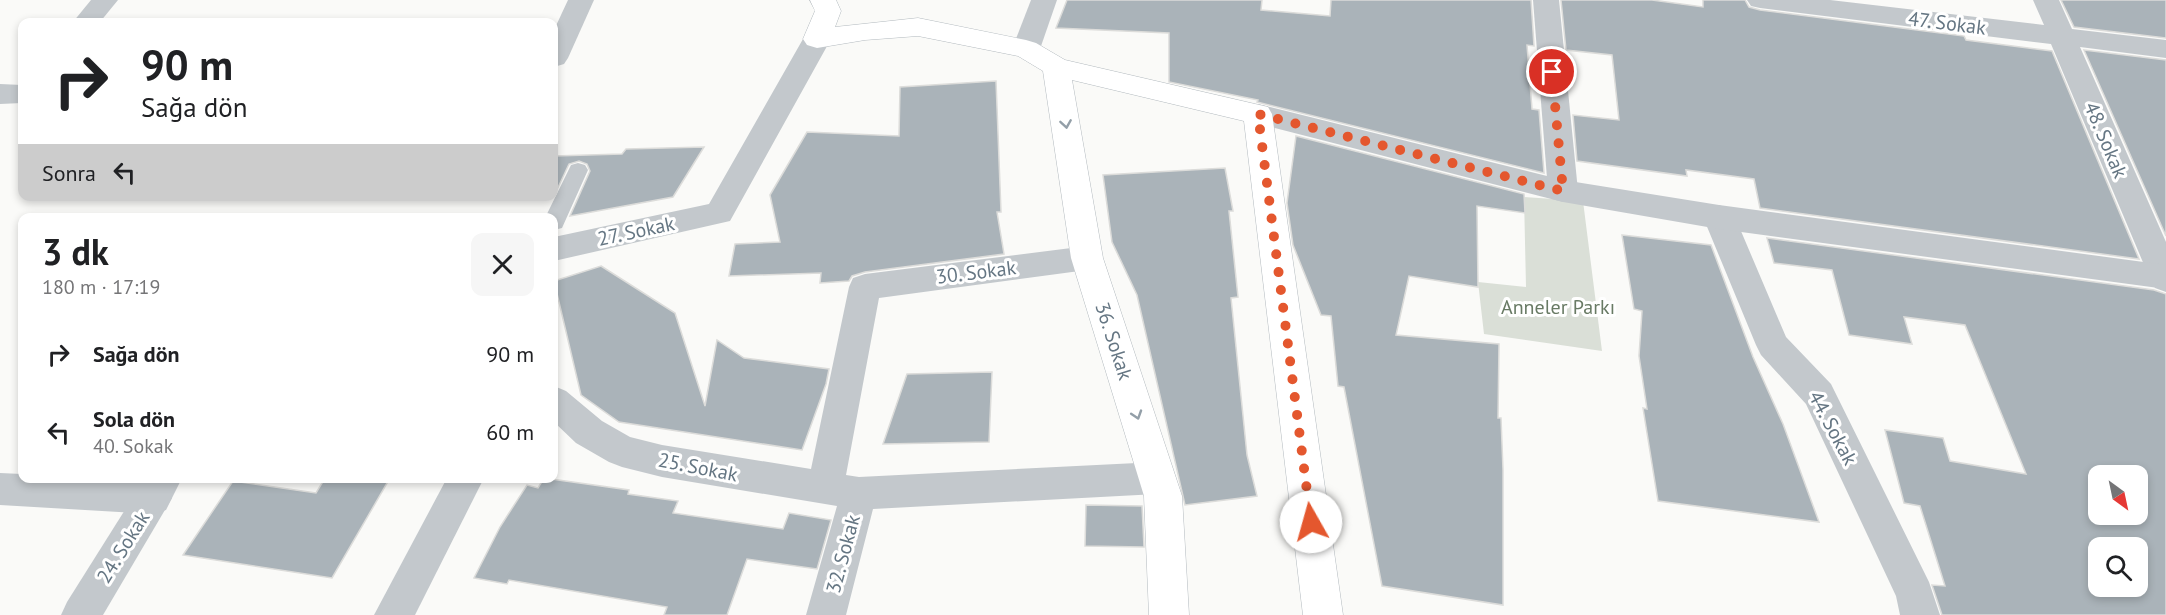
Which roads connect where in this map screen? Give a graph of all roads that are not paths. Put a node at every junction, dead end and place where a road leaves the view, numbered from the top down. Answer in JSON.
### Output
{"nodes":[{"id":1,"x":105,"y":0,"type":"edge"},
{"id":2,"x":580,"y":0,"type":"edge"},
{"id":3,"x":824,"y":0,"type":"edge"},
{"id":4,"x":1044,"y":0,"type":"edge"},
{"id":5,"x":1546,"y":0,"type":"edge"},
{"id":6,"x":1760,"y":0,"type":"edge"},
{"id":7,"x":2046,"y":0,"type":"edge"},
{"id":8,"x":89,"y":18,"type":"edge"},
{"id":9,"x":2063,"y":37,"type":"junction"},
{"id":10,"x":817,"y":39,"type":"junction"},
{"id":11,"x":558,"y":49,"type":"edge"},
{"id":12,"x":1026,"y":49,"type":"junction"},
{"id":13,"x":2166,"y":50,"type":"edge"},
{"id":14,"x":1056,"y":67,"type":"junction"},
{"id":15,"x":0,"y":94,"type":"edge"},
{"id":16,"x":18,"y":94,"type":"edge"},
{"id":17,"x":1258,"y":114,"type":"junction"},
{"id":18,"x":578,"y":170,"type":"dead end"},
{"id":19,"x":1563,"y":191,"type":"junction"},
{"id":20,"x":558,"y":213,"type":"edge"},
{"id":21,"x":1719,"y":217,"type":"junction"},
{"id":22,"x":558,"y":248,"type":"edge"},
{"id":23,"x":1087,"y":258,"type":"junction"},
{"id":24,"x":2166,"y":278,"type":"edge"},
{"id":25,"x":866,"y":287,"type":"joint"},
{"id":26,"x":558,"y":405,"type":"edge"},
{"id":27,"x":1157,"y":478,"type":"junction"},
{"id":28,"x":463,"y":483,"type":"edge"},
{"id":29,"x":159,"y":488,"type":"edge"},
{"id":30,"x":0,"y":489,"type":"edge"},
{"id":31,"x":842,"y":491,"type":"junction"},
{"id":32,"x":1324,"y":614,"type":"edge"},
{"id":33,"x":81,"y":615,"type":"edge"},
{"id":34,"x":394,"y":615,"type":"edge"},
{"id":35,"x":826,"y":615,"type":"edge"},
{"id":36,"x":1168,"y":615,"type":"edge"},
{"id":37,"x":1920,"y":615,"type":"edge"}],
"edges":[{"from":1,"to":8,"type":"street"},
{"from":2,"to":11,"type":"street"},
{"from":3,"to":10,"type":"main road"},
{"from":4,"to":12,"type":"street"},
{"from":5,"to":19,"type":"street"},
{"from":6,"to":9,"type":"street","name":"47. Sokak"},
{"from":7,"to":9,"type":"street","name":"48. Sokak"},
{"from":9,"to":13,"type":"street","name":"47. Sokak"},
{"from":9,"to":24,"type":"street","name":"48. Sokak"},
{"from":10,"to":12,"type":"main road"},
{"from":10,"to":22,"type":"street","name":"27. Sokak"},
{"from":12,"to":14,"type":"main road"},
{"from":14,"to":17,"type":"main road"},
{"from":14,"to":23,"type":"main road","name":"36. Sokak","one_way":true},
{"from":15,"to":16,"type":"street"},
{"from":17,"to":19,"type":"street"},
{"from":17,"to":32,"type":"main road"},
{"from":18,"to":20,"type":"lane"},
{"from":19,"to":21,"type":"street"},
{"from":21,"to":24,"type":"street"},
{"from":21,"to":37,"type":"street","name":"44. Sokak"},
{"from":23,"to":25,"type":"street","name":"30. Sokak"},
{"from":23,"to":27,"type":"main road","name":"36. Sokak","one_way":true},
{"from":25,"to":31,"type":"street","name":"32. Sokak"},
{"from":26,"to":31,"type":"street","name":"25. Sokak"},
{"from":27,"to":31,"type":"street","name":"25. Sokak"},
{"from":27,"to":36,"type":"main road","name":"36. Sokak"},
{"from":28,"to":34,"type":"street"},
{"from":29,"to":30,"type":"street"},
{"from":29,"to":33,"type":"street","name":"24. Sokak"},
{"from":31,"to":35,"type":"street","name":"32. Sokak"}]}
